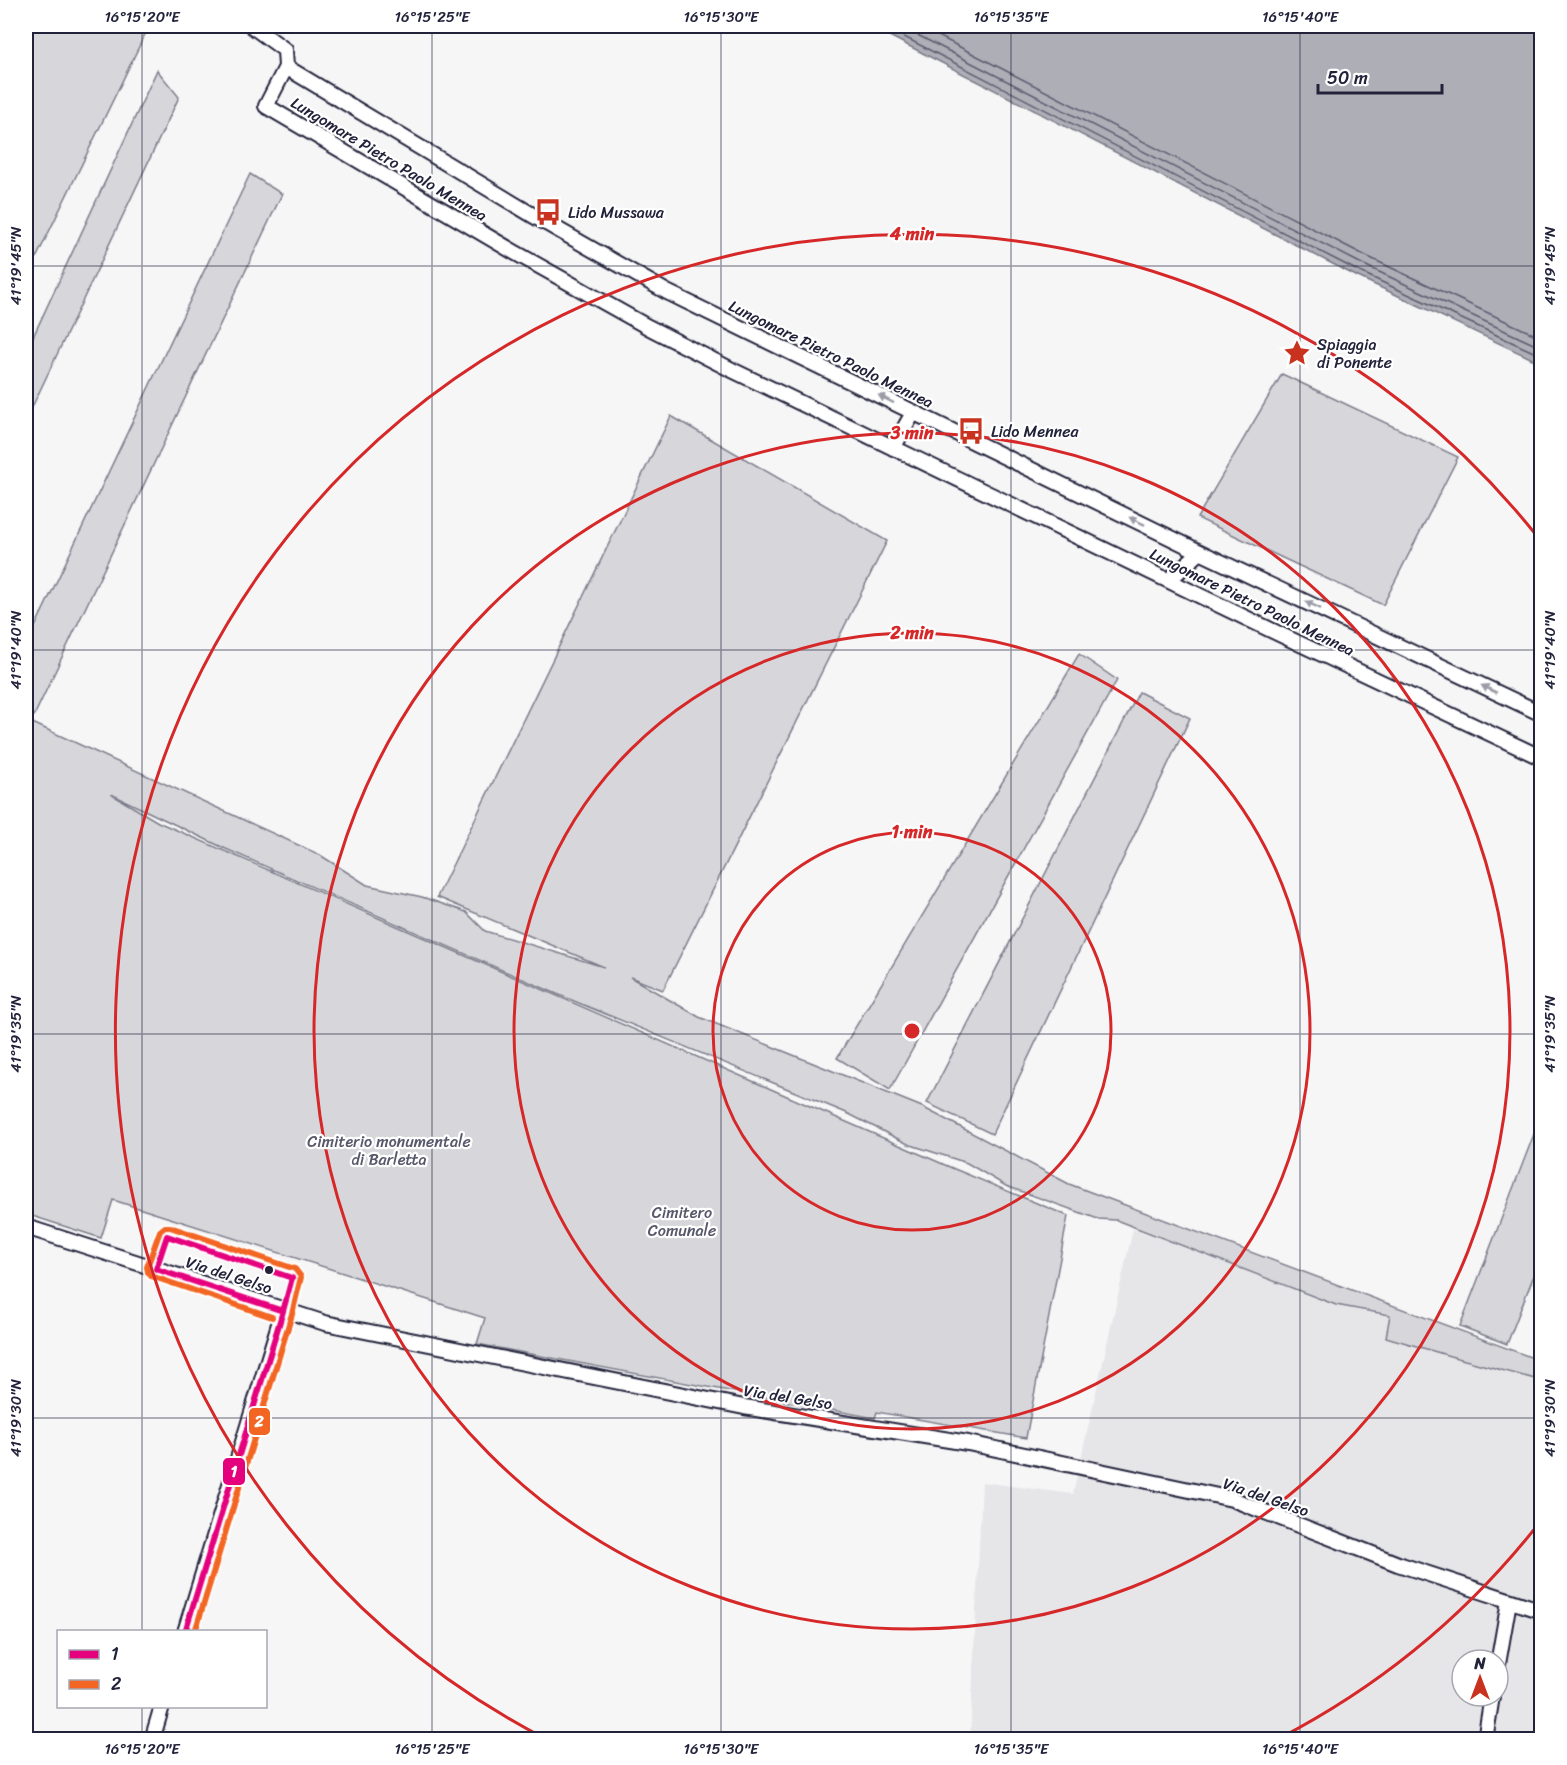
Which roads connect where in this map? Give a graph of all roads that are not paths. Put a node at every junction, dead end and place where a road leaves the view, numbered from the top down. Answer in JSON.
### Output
{"nodes":[{"id":1,"x":252,"y":26,"type":"edge"},
{"id":2,"x":286,"y":68,"type":"junction"},
{"id":3,"x":913,"y":413,"type":"junction"},
{"id":4,"x":892,"y":448,"type":"junction"},
{"id":5,"x":1200,"y":552,"type":"junction"},
{"id":6,"x":1169,"y":580,"type":"junction"},
{"id":7,"x":1542,"y":714,"type":"edge"},
{"id":8,"x":1542,"y":758,"type":"edge"},
{"id":9,"x":26,"y":1227,"type":"edge"},
{"id":10,"x":282,"y":1311,"type":"junction"},
{"id":11,"x":1509,"y":1601,"type":"junction"},
{"id":12,"x":1542,"y":1611,"type":"edge"},
{"id":13,"x":186,"y":1630,"type":"edge"},
{"id":14,"x":1501,"y":1648,"type":"edge"},
{"id":15,"x":162,"y":1708,"type":"edge"},
{"id":16,"x":1490,"y":1708,"type":"edge"},
{"id":17,"x":152,"y":1740,"type":"edge"},
{"id":18,"x":1485,"y":1740,"type":"edge"}],
"edges":[{"from":1,"to":2,"type":"street"},
{"from":3,"to":2,"type":"street","name":"Lungomare Pietro Paolo Mennea","one_way":true},
{"from":2,"to":4,"type":"street","name":"Lungomare Pietro Paolo Mennea"},
{"from":3,"to":4,"type":"street"},
{"from":5,"to":3,"type":"street","name":"Lungomare Pietro Paolo Mennea","one_way":true},
{"from":4,"to":6,"type":"street","name":"Lungomare Pietro Paolo Mennea"},
{"from":5,"to":6,"type":"street"},
{"from":7,"to":5,"type":"street","name":"Lungomare Pietro Paolo Mennea","one_way":true},
{"from":6,"to":8,"type":"street","name":"Lungomare Pietro Paolo Mennea"},
{"from":9,"to":10,"type":"street","name":"Via del Gelso"},
{"from":10,"to":11,"type":"street","name":"Via del Gelso"},
{"from":10,"to":13,"type":"street"},
{"from":11,"to":12,"type":"street","name":"Via del Gelso"},
{"from":11,"to":14,"type":"street"},
{"from":15,"to":17,"type":"street"},
{"from":16,"to":18,"type":"street"}]}
